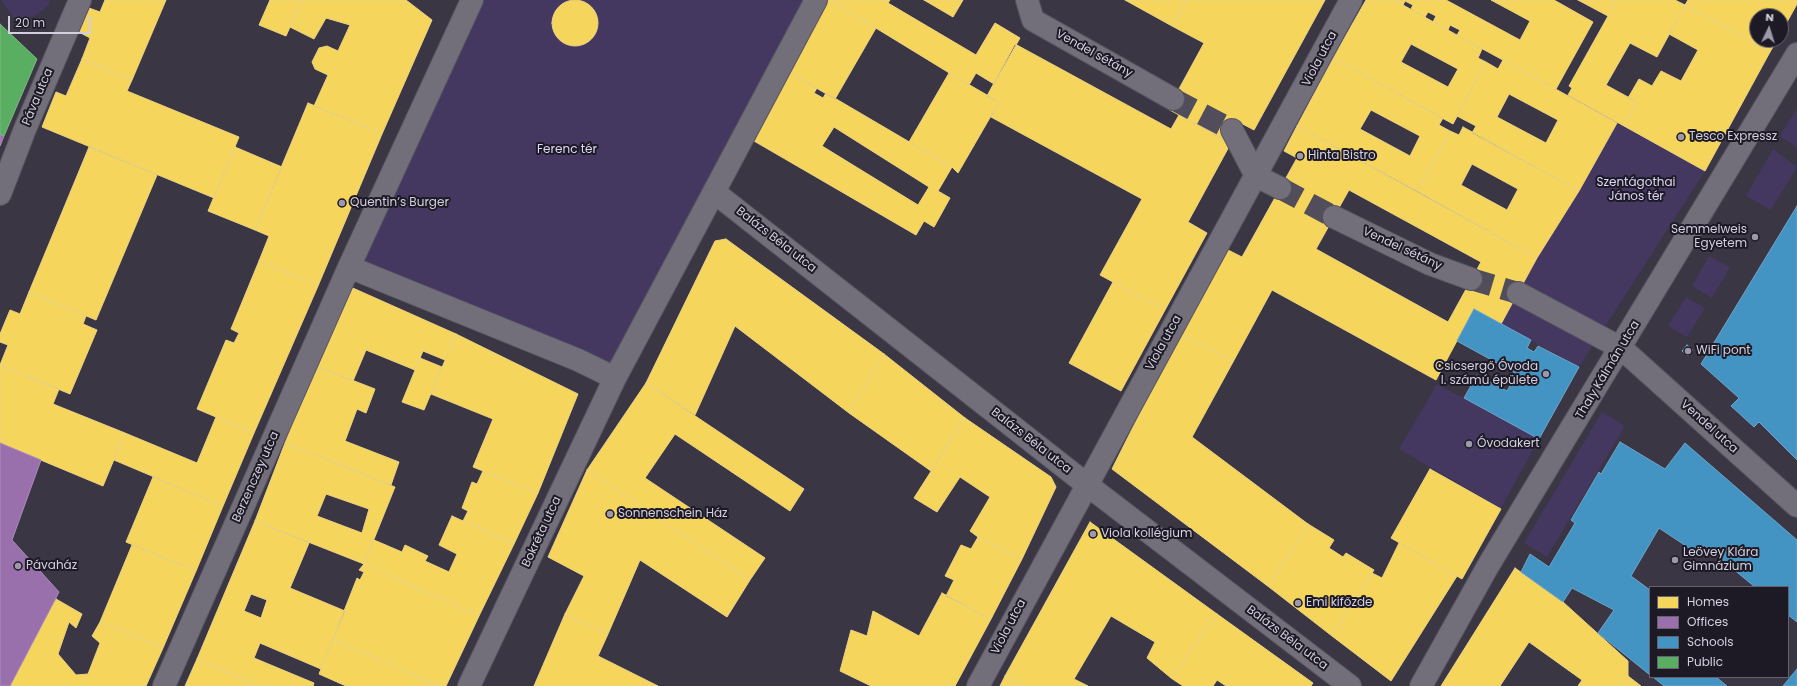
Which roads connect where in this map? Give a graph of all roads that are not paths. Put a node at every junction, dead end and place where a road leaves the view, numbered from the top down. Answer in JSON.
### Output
{"nodes":[{"id":1,"x":80,"y":0,"type":"edge"},
{"id":2,"x":816,"y":0,"type":"edge"},
{"id":3,"x":1027,"y":0,"type":"edge"},
{"id":4,"x":1351,"y":0,"type":"edge"},
{"id":5,"x":463,"y":4,"type":"edge"},
{"id":6,"x":1797,"y":54,"type":"edge"},
{"id":7,"x":1173,"y":99,"type":"tunnel mouth"},
{"id":8,"x":1232,"y":130,"type":"tunnel mouth"},
{"id":9,"x":1256,"y":176,"type":"junction"},
{"id":10,"x":1280,"y":188,"type":"tunnel mouth"},
{"id":11,"x":714,"y":192,"type":"junction"},
{"id":12,"x":0,"y":194,"type":"edge"},
{"id":13,"x":1334,"y":217,"type":"tunnel mouth"},
{"id":14,"x":349,"y":268,"type":"junction"},
{"id":15,"x":1472,"y":279,"type":"tunnel mouth"},
{"id":16,"x":1518,"y":293,"type":"tunnel mouth"},
{"id":17,"x":1622,"y":348,"type":"junction"},
{"id":18,"x":615,"y":378,"type":"junction"},
{"id":19,"x":1086,"y":484,"type":"junction"},
{"id":20,"x":1797,"y":506,"type":"edge"},
{"id":21,"x":164,"y":686,"type":"edge"},
{"id":22,"x":469,"y":686,"type":"edge"},
{"id":23,"x":978,"y":686,"type":"edge"},
{"id":24,"x":1350,"y":686,"type":"edge"},
{"id":25,"x":1421,"y":686,"type":"edge"}],
"edges":[{"from":1,"to":12,"type":"street","name":"Páva utca"},
{"from":2,"to":11,"type":"street"},
{"from":3,"to":7,"type":"street","name":"Vendel sétány"},
{"from":4,"to":9,"type":"street","name":"Viola utca"},
{"from":5,"to":14,"type":"street"},
{"from":6,"to":17,"type":"street","name":"Thaly Kálmán utca"},
{"from":8,"to":9,"type":"street"},
{"from":9,"to":10,"type":"street"},
{"from":9,"to":19,"type":"street","name":"Viola utca"},
{"from":11,"to":18,"type":"street"},
{"from":11,"to":19,"type":"street","name":"Balázs Béla utca"},
{"from":13,"to":15,"type":"street","name":"Vendel sétány"},
{"from":14,"to":18,"type":"street"},
{"from":14,"to":21,"type":"street","name":"Berzenczey utca"},
{"from":16,"to":17,"type":"street"},
{"from":17,"to":20,"type":"street","name":"Vendel utca"},
{"from":17,"to":25,"type":"street","name":"Thaly Kálmán utca"},
{"from":18,"to":22,"type":"street","name":"Bokréta utca"},
{"from":19,"to":23,"type":"street","name":"Viola utca"},
{"from":19,"to":24,"type":"street","name":"Balázs Béla utca"}]}
